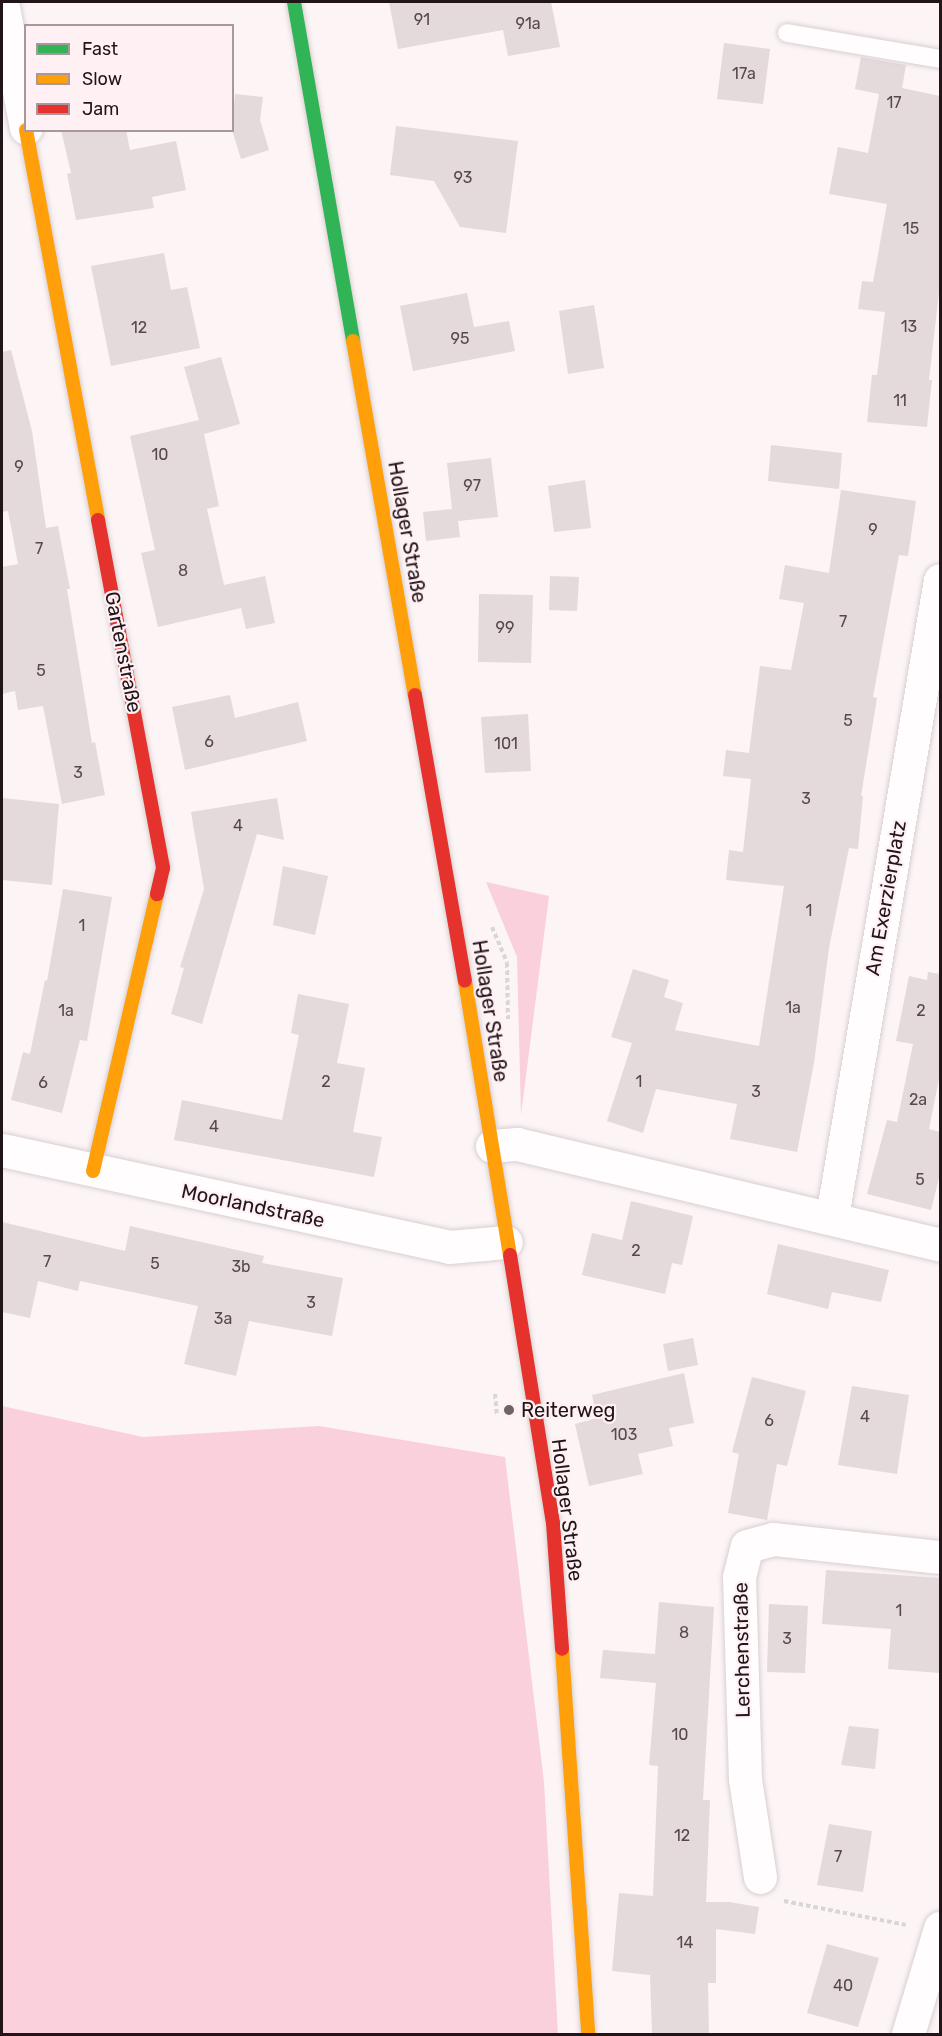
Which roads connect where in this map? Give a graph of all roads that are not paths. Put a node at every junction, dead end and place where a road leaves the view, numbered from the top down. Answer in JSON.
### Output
{"nodes":[{"id":1,"x":2,"y":2,"type":"edge"},
{"id":2,"x":294,"y":2,"type":"edge"},
{"id":3,"x":787,"y":33,"type":"dead end"},
{"id":4,"x":940,"y":59,"type":"edge"},
{"id":5,"x":24,"y":118,"type":"edge"},
{"id":6,"x":27,"y":132,"type":"edge"},
{"id":7,"x":940,"y":580,"type":"edge"},
{"id":8,"x":492,"y":1146,"type":"junction"},
{"id":9,"x":2,"y":1150,"type":"edge"},
{"id":10,"x":93,"y":1171,"type":"junction"},
{"id":11,"x":832,"y":1217,"type":"junction"},
{"id":12,"x":506,"y":1242,"type":"junction"},
{"id":13,"x":940,"y":1245,"type":"edge"},
{"id":14,"x":940,"y":1557,"type":"edge"},
{"id":15,"x":760,"y":1877,"type":"road end"},
{"id":16,"x":940,"y":1930,"type":"edge"},
{"id":17,"x":588,"y":2034,"type":"edge"},
{"id":18,"x":908,"y":2034,"type":"edge"}],
"edges":[{"from":1,"to":5,"type":"street","name":"Gartenstraße"},
{"from":2,"to":8,"type":"main road","name":"Hollager Straße"},
{"from":3,"to":4,"type":"lane"},
{"from":6,"to":10,"type":"main road","name":"Gartenstraße"},
{"from":7,"to":11,"type":"street","name":"Am Exerzierplatz"},
{"from":8,"to":11,"type":"street"},
{"from":8,"to":12,"type":"main road","name":"Hollager Straße"},
{"from":9,"to":10,"type":"street","name":"Moorlandstraße"},
{"from":10,"to":12,"type":"street","name":"Moorlandstraße"},
{"from":11,"to":13,"type":"street"},
{"from":12,"to":17,"type":"main road","name":"Hollager Straße"},
{"from":14,"to":15,"type":"street","name":"Lerchenstraße"},
{"from":16,"to":18,"type":"street"}]}
